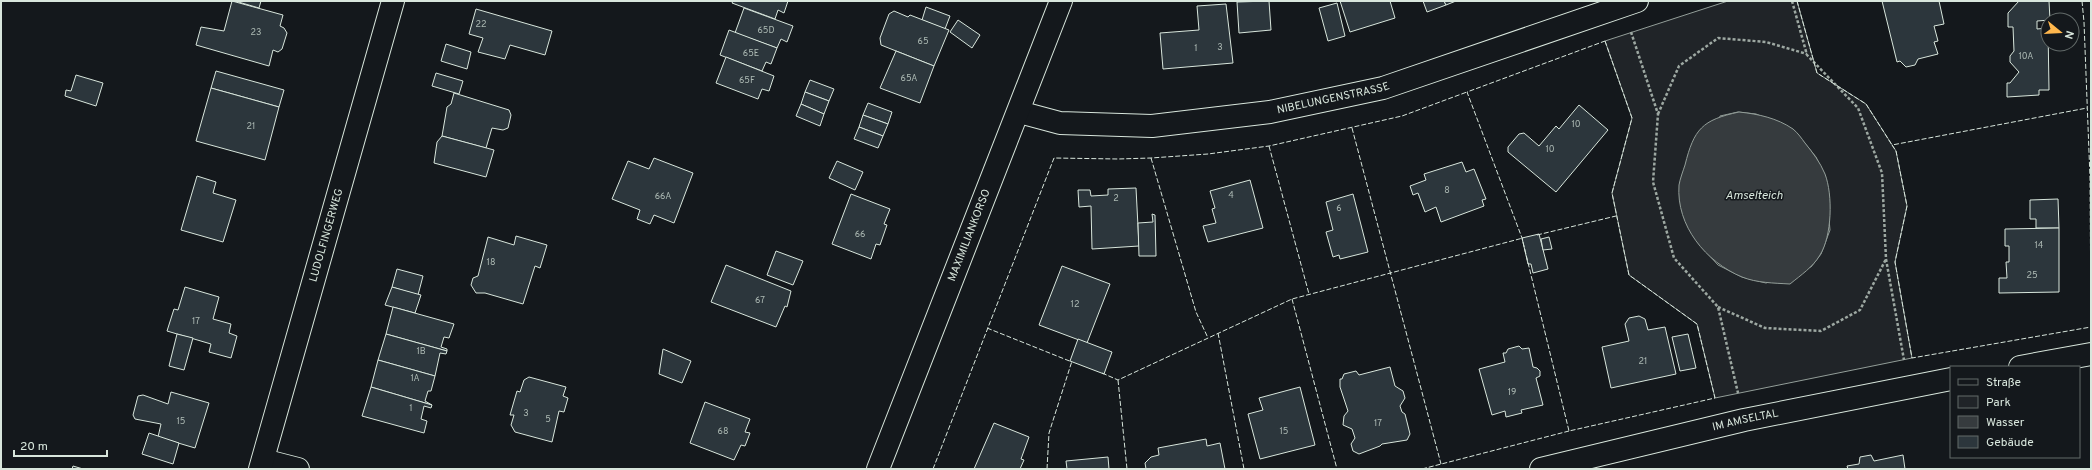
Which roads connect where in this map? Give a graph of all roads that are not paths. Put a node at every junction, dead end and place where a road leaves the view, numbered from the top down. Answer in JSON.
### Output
{"nodes":[{"id":1,"x":393,"y":1,"type":"edge"},
{"id":2,"x":1061,"y":1,"type":"edge"},
{"id":3,"x":1637,"y":1,"type":"edge"},
{"id":4,"x":1019,"y":112,"type":"junction"},
{"id":5,"x":2091,"y":354,"type":"edge"},
{"id":6,"x":2025,"y":366,"type":"edge"},
{"id":7,"x":1950,"y":379,"type":"edge"},
{"id":8,"x":262,"y":464,"type":"edge"},
{"id":9,"x":298,"y":469,"type":"edge"},
{"id":10,"x":878,"y":469,"type":"edge"},
{"id":11,"x":1541,"y":469,"type":"edge"}],
"edges":[{"from":1,"to":8,"type":"street","name":"LUDOLFINGERWEG"},
{"from":2,"to":4,"type":"street","name":"MAXIMILIANKORSO"},
{"from":3,"to":4,"type":"street","name":"NIBELUNGENSTRASSE"},
{"from":4,"to":10,"type":"street","name":"MAXIMILIANKORSO"},
{"from":5,"to":6,"type":"street"},
{"from":7,"to":11,"type":"street","name":"IM AMSELTAL"},
{"from":8,"to":9,"type":"street"}]}
